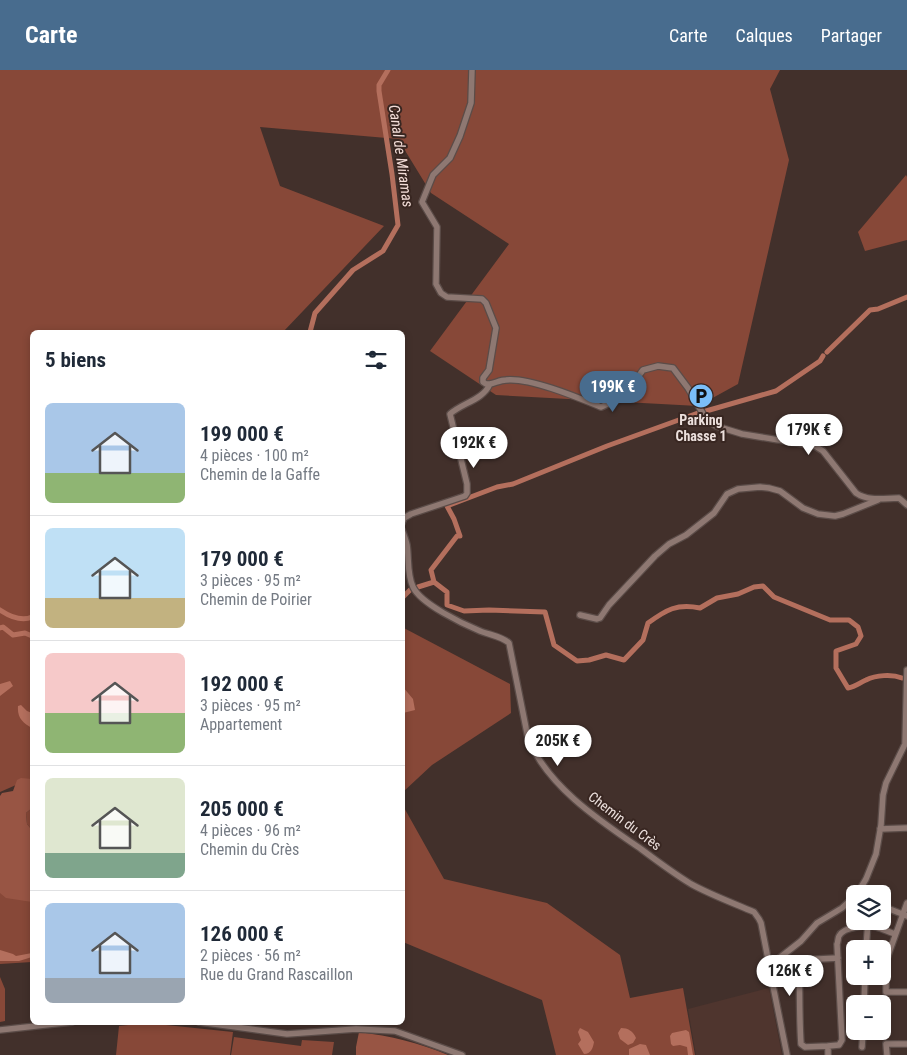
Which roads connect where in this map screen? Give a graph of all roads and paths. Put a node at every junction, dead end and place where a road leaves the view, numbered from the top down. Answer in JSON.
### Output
{"nodes":[{"id":1,"x":472,"y":70,"type":"edge"},
{"id":2,"x":490,"y":384,"type":"junction"},
{"id":3,"x":883,"y":498,"type":"junction"},
{"id":4,"x":907,"y":505,"type":"edge"},
{"id":5,"x":405,"y":517,"type":"edge"},
{"id":6,"x":405,"y":538,"type":"edge"},
{"id":7,"x":580,"y":615,"type":"dead end"},
{"id":8,"x":907,"y":670,"type":"edge"},
{"id":9,"x":907,"y":828,"type":"edge"},
{"id":10,"x":880,"y":829,"type":"junction"},
{"id":11,"x":862,"y":885,"type":"edge"},
{"id":12,"x":846,"y":904,"type":"edge"},
{"id":13,"x":907,"y":904,"type":"edge"},
{"id":14,"x":891,"y":910,"type":"edge"},
{"id":15,"x":905,"y":916,"type":"edge"},
{"id":16,"x":847,"y":930,"type":"edge"},
{"id":17,"x":886,"y":930,"type":"edge"},
{"id":18,"x":895,"y":934,"type":"junction"},
{"id":19,"x":838,"y":958,"type":"junction"},
{"id":20,"x":772,"y":967,"type":"junction"},
{"id":21,"x":907,"y":992,"type":"edge"},
{"id":22,"x":45,"y":1025,"type":"edge"},
{"id":23,"x":221,"y":1025,"type":"edge"},
{"id":24,"x":0,"y":1030,"type":"edge"},
{"id":25,"x":862,"y":1040,"type":"edge"},
{"id":26,"x":907,"y":1044,"type":"edge"},
{"id":27,"x":828,"y":1046,"type":"junction"},
{"id":28,"x":862,"y":1047,"type":"dead end"},
{"id":29,"x":462,"y":1055,"type":"edge"},
{"id":30,"x":787,"y":1055,"type":"edge"},
{"id":31,"x":828,"y":1055,"type":"edge"},
{"id":32,"x":887,"y":1055,"type":"edge"}],
"edges":[{"from":1,"to":2,"type":"street"},
{"from":2,"to":3,"type":"street"},
{"from":2,"to":5,"type":"street"},
{"from":3,"to":4,"type":"street"},
{"from":3,"to":7,"type":"street"},
{"from":6,"to":20,"type":"street","name":"Chemin du Crès"},
{"from":8,"to":10,"type":"street"},
{"from":9,"to":10,"type":"street"},
{"from":10,"to":11,"type":"street"},
{"from":12,"to":20,"type":"street"},
{"from":13,"to":15,"type":"street"},
{"from":14,"to":15,"type":"street"},
{"from":15,"to":18,"type":"street"},
{"from":16,"to":19,"type":"street"},
{"from":17,"to":18,"type":"street"},
{"from":18,"to":21,"type":"street"},
{"from":19,"to":27,"type":"street"},
{"from":19,"to":27,"type":"street"},
{"from":20,"to":30,"type":"street"},
{"from":22,"to":24,"type":"street"},
{"from":23,"to":29,"type":"street"},
{"from":25,"to":28,"type":"street"},
{"from":26,"to":32,"type":"street"},
{"from":27,"to":31,"type":"street"}]}
